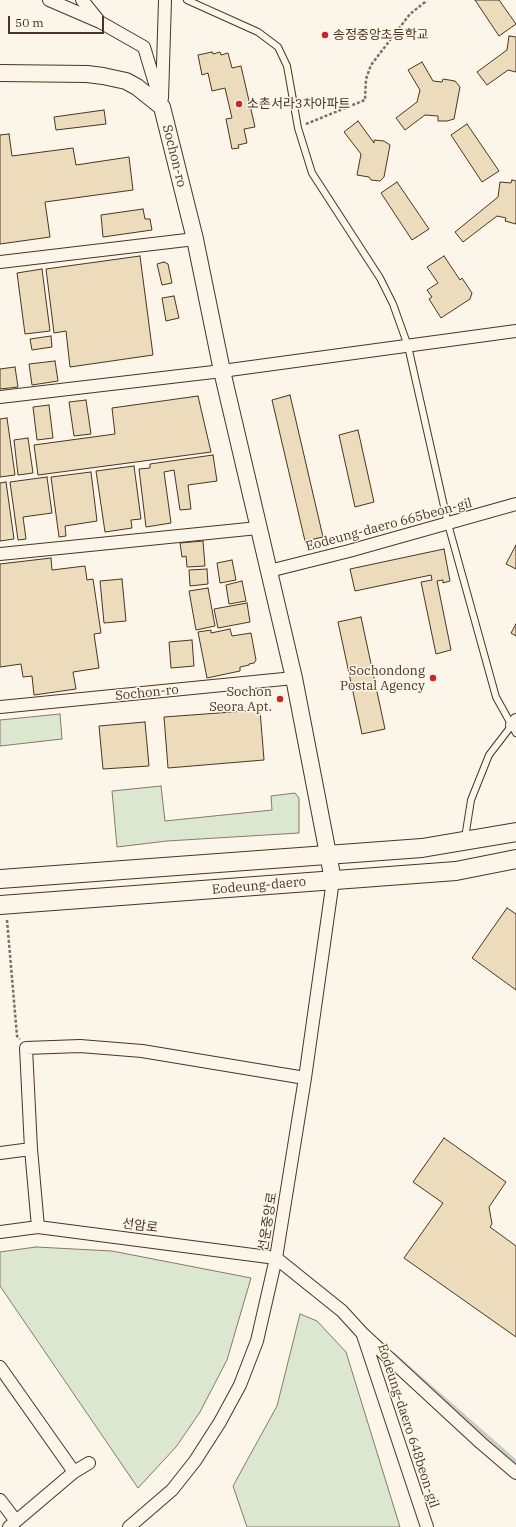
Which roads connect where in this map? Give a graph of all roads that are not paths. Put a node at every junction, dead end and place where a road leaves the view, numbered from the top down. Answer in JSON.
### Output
{"nodes":[{"id":1,"x":49,"y":0,"type":"edge"},
{"id":2,"x":82,"y":0,"type":"edge"},
{"id":3,"x":165,"y":0,"type":"edge"},
{"id":4,"x":187,"y":0,"type":"edge"},
{"id":5,"x":100,"y":22,"type":"junction"},
{"id":6,"x":0,"y":73,"type":"edge"},
{"id":7,"x":162,"y":107,"type":"junction"},
{"id":8,"x":195,"y":239,"type":"junction"},
{"id":9,"x":0,"y":262,"type":"edge"},
{"id":10,"x":516,"y":330,"type":"edge"},
{"id":11,"x":408,"y":346,"type":"junction"},
{"id":12,"x":222,"y":371,"type":"junction"},
{"id":13,"x":0,"y":397,"type":"edge"},
{"id":14,"x":516,"y":504,"type":"edge"},
{"id":15,"x":448,"y":524,"type":"junction"},
{"id":16,"x":258,"y":528,"type":"junction"},
{"id":17,"x":0,"y":554,"type":"edge"},
{"id":18,"x":269,"y":571,"type":"junction"},
{"id":19,"x":294,"y":678,"type":"junction"},
{"id":20,"x":0,"y":707,"type":"edge"},
{"id":21,"x":515,"y":726,"type":"edge"},
{"id":22,"x":516,"y":832,"type":"edge"},
{"id":23,"x":465,"y":842,"type":"junction"},
{"id":24,"x":328,"y":854,"type":"junction"},
{"id":25,"x":516,"y":859,"type":"edge"},
{"id":26,"x":0,"y":879,"type":"edge"},
{"id":27,"x":333,"y":880,"type":"junction"},
{"id":28,"x":3,"y":904,"type":"edge"},
{"id":29,"x":305,"y":1078,"type":"junction"},
{"id":30,"x":31,"y":1149,"type":"junction"},
{"id":31,"x":0,"y":1153,"type":"edge"},
{"id":32,"x":38,"y":1227,"type":"junction"},
{"id":33,"x":0,"y":1232,"type":"edge"},
{"id":34,"x":276,"y":1258,"type":"junction"},
{"id":35,"x":363,"y":1334,"type":"junction"},
{"id":36,"x":0,"y":1367,"type":"edge"},
{"id":37,"x":89,"y":1462,"type":"dead end"},
{"id":38,"x":74,"y":1472,"type":"junction"},
{"id":39,"x":516,"y":1473,"type":"edge"},
{"id":40,"x":0,"y":1500,"type":"edge"},
{"id":41,"x":12,"y":1524,"type":"edge"},
{"id":42,"x":129,"y":1527,"type":"edge"},
{"id":43,"x":427,"y":1527,"type":"edge"}],
"edges":[{"from":1,"to":5,"type":"street"},
{"from":2,"to":5,"type":"street"},
{"from":3,"to":7,"type":"street"},
{"from":4,"to":11,"type":"lane"},
{"from":5,"to":7,"type":"street"},
{"from":6,"to":7,"type":"street","name":"Sochon-ro"},
{"from":7,"to":8,"type":"street","name":"Sochon-ro"},
{"from":8,"to":9,"type":"street"},
{"from":8,"to":12,"type":"street","name":"Sochon-ro"},
{"from":10,"to":11,"type":"street"},
{"from":11,"to":12,"type":"street"},
{"from":11,"to":15,"type":"lane"},
{"from":12,"to":13,"type":"street"},
{"from":12,"to":16,"type":"street","name":"Sochon-ro"},
{"from":14,"to":15,"type":"street","name":"Eodeung-daero 665beon-gil"},
{"from":15,"to":18,"type":"street","name":"Eodeung-daero 665beon-gil"},
{"from":15,"to":21,"type":"lane"},
{"from":16,"to":17,"type":"street"},
{"from":16,"to":18,"type":"street","name":"Sochon-ro"},
{"from":18,"to":19,"type":"street","name":"Sochon-ro"},
{"from":19,"to":20,"type":"street","name":"Sochon-ro"},
{"from":19,"to":24,"type":"street","name":"Sochon-ro"},
{"from":21,"to":23,"type":"lane"},
{"from":22,"to":23,"type":"main road","name":"Eodeung-daero"},
{"from":23,"to":24,"type":"main road","name":"Eodeung-daero"},
{"from":24,"to":26,"type":"main road","name":"Eodeung-daero"},
{"from":24,"to":27,"type":"street","name":"Sochon-ro"},
{"from":25,"to":27,"type":"main road","name":"Eodeung-daero"},
{"from":27,"to":28,"type":"main road","name":"Eodeung-daero"},
{"from":27,"to":29,"type":"street","name":"선운중앙로"},
{"from":29,"to":30,"type":"street"},
{"from":29,"to":34,"type":"street","name":"선운중앙로"},
{"from":30,"to":31,"type":"street"},
{"from":30,"to":32,"type":"street"},
{"from":32,"to":33,"type":"street","name":"선암로"},
{"from":32,"to":34,"type":"street","name":"선암로"},
{"from":34,"to":35,"type":"street"},
{"from":34,"to":42,"type":"street","name":"선운중앙로"},
{"from":35,"to":39,"type":"street"},
{"from":35,"to":43,"type":"street","name":"Eodeung-daero 648beon-gil"},
{"from":36,"to":38,"type":"street"},
{"from":37,"to":38,"type":"street"},
{"from":38,"to":41,"type":"street"},
{"from":40,"to":41,"type":"street"}]}
